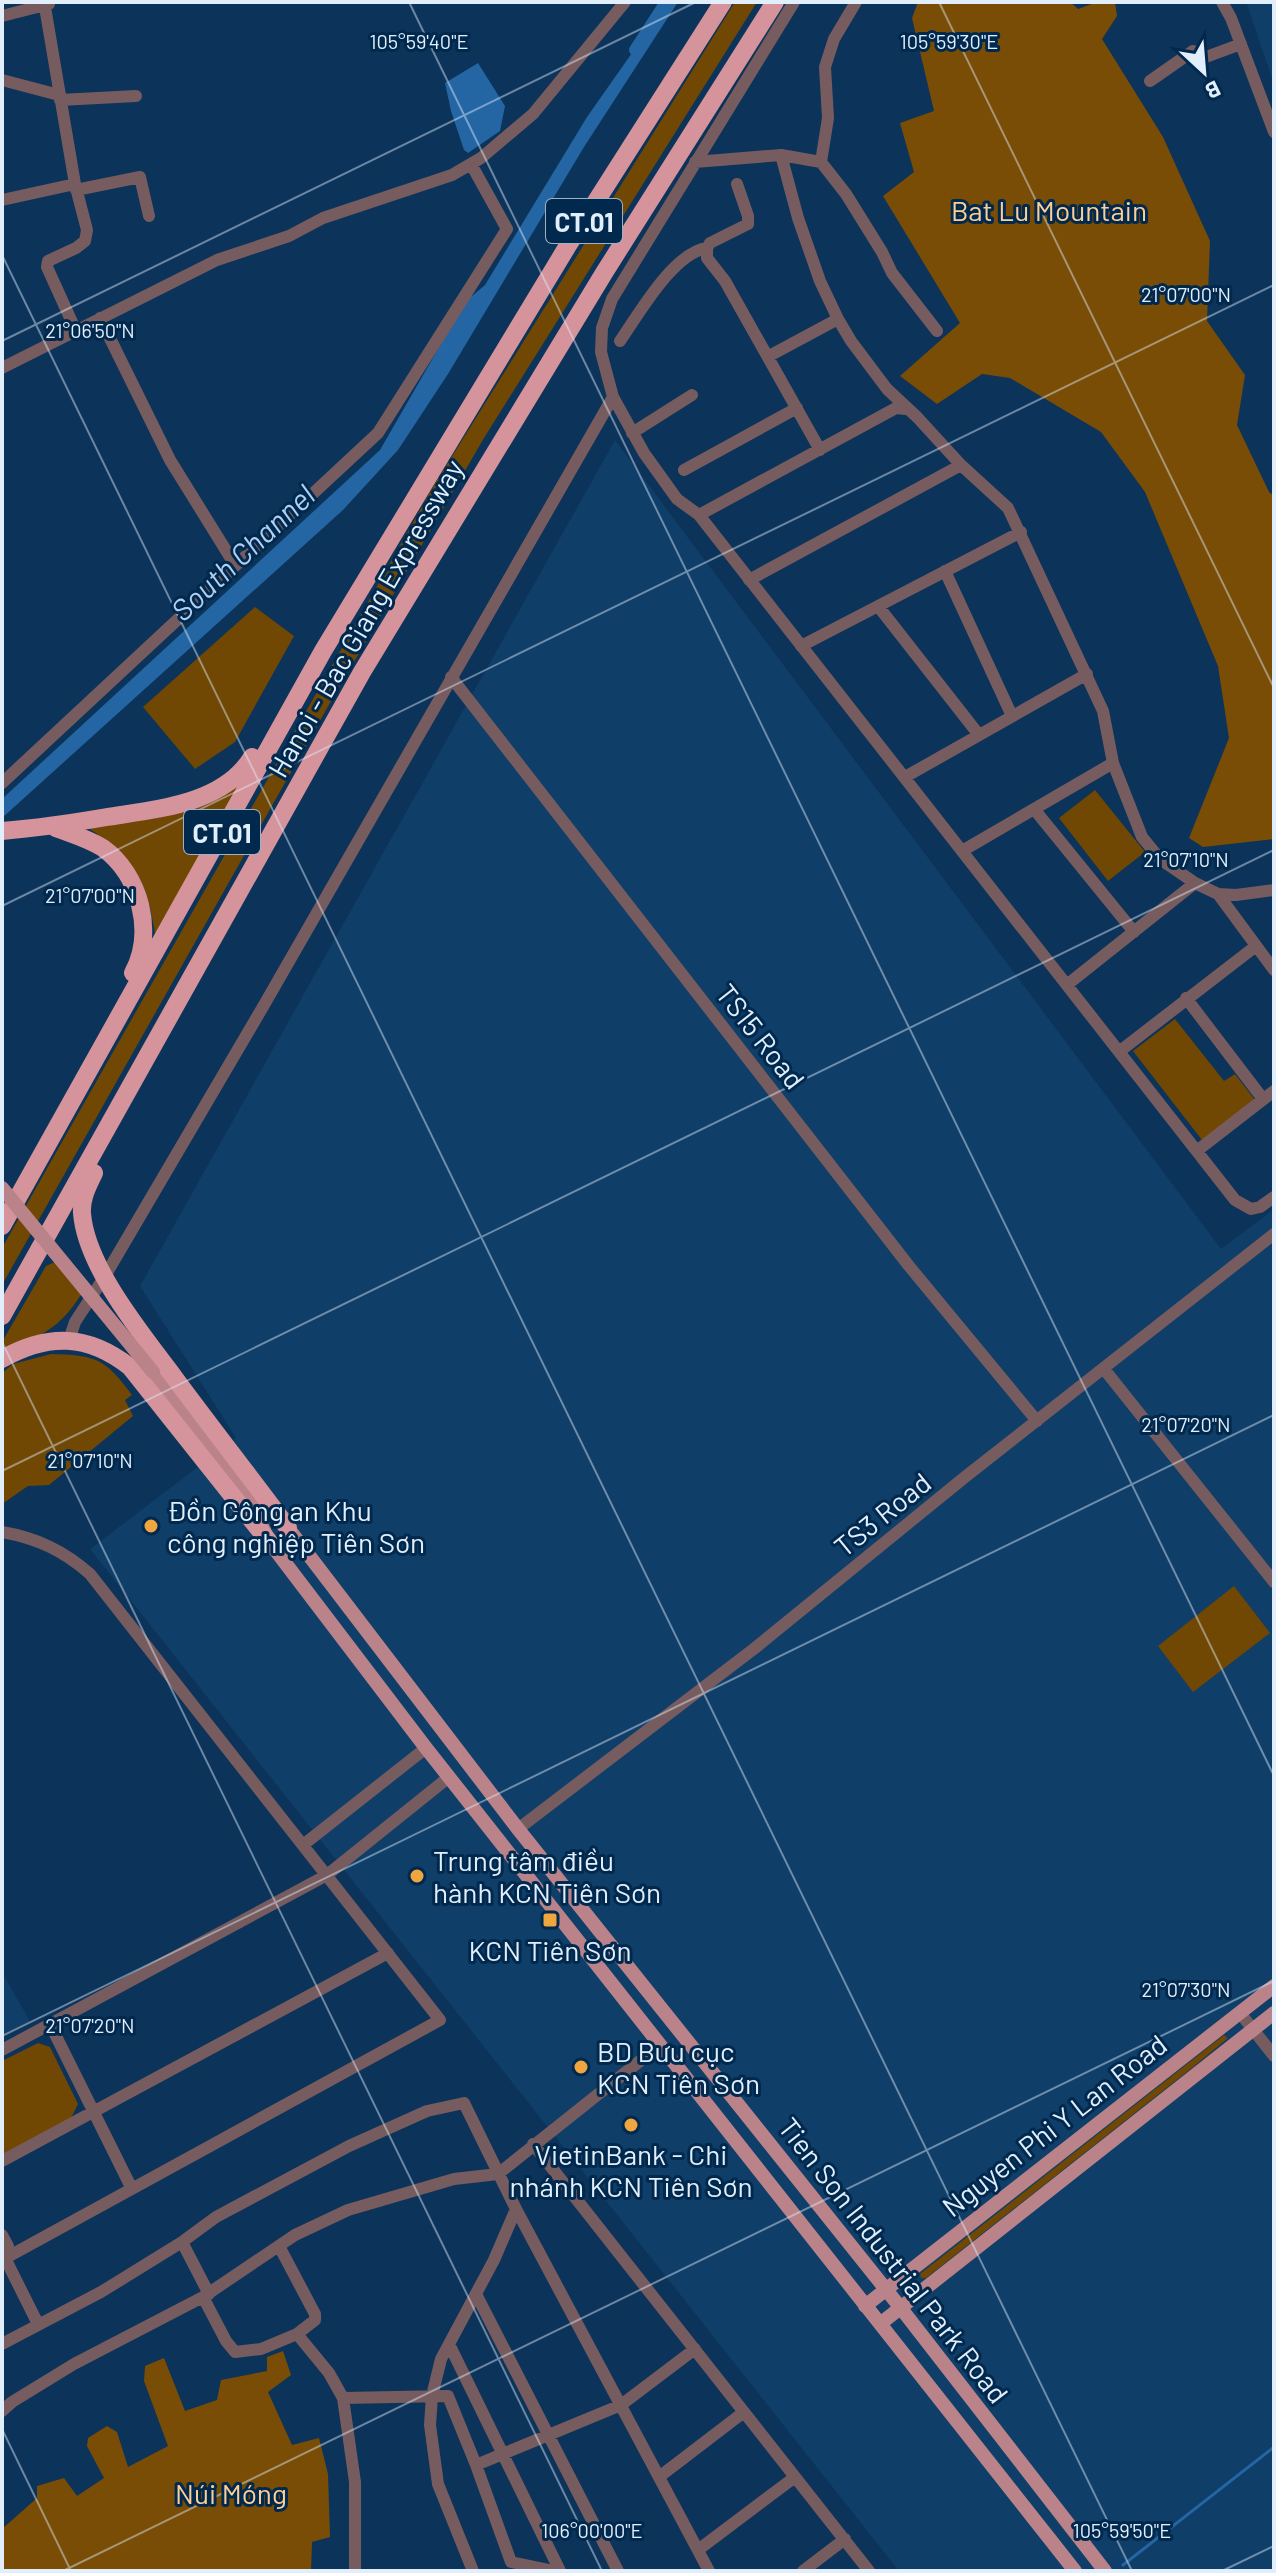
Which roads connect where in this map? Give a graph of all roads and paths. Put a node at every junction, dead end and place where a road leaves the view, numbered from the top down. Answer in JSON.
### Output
{"nodes":[{"id":1,"x":625,"y":2,"type":"edge"},
{"id":2,"x":723,"y":2,"type":"edge"},
{"id":3,"x":775,"y":2,"type":"edge"},
{"id":4,"x":794,"y":2,"type":"edge"},
{"id":5,"x":856,"y":2,"type":"edge"},
{"id":6,"x":1222,"y":2,"type":"edge"},
{"id":7,"x":48,"y":4,"type":"edge"},
{"id":8,"x":2,"y":16,"type":"edge"},
{"id":9,"x":1241,"y":44,"type":"junction"},
{"id":10,"x":2,"y":80,"type":"edge"},
{"id":11,"x":1150,"y":81,"type":"dead end"},
{"id":12,"x":136,"y":96,"type":"dead end"},
{"id":13,"x":60,"y":97,"type":"junction"},
{"id":14,"x":1274,"y":132,"type":"edge"},
{"id":15,"x":781,"y":155,"type":"junction"},
{"id":16,"x":695,"y":162,"type":"junction"},
{"id":17,"x":821,"y":162,"type":"junction"},
{"id":18,"x":471,"y":164,"type":"junction"},
{"id":19,"x":737,"y":184,"type":"dead end"},
{"id":20,"x":76,"y":187,"type":"junction"},
{"id":21,"x":2,"y":200,"type":"edge"},
{"id":22,"x":149,"y":216,"type":"dead end"},
{"id":23,"x":707,"y":248,"type":"junction"},
{"id":24,"x":100,"y":318,"type":"junction"},
{"id":25,"x":838,"y":319,"type":"junction"},
{"id":26,"x":76,"y":331,"type":"junction"},
{"id":27,"x":937,"y":331,"type":"dead end"},
{"id":28,"x":620,"y":341,"type":"dead end"},
{"id":29,"x":769,"y":356,"type":"junction"},
{"id":30,"x":2,"y":368,"type":"edge"},
{"id":31,"x":692,"y":395,"type":"dead end"},
{"id":32,"x":613,"y":397,"type":"junction"},
{"id":33,"x":797,"y":408,"type":"junction"},
{"id":34,"x":906,"y":409,"type":"junction"},
{"id":35,"x":632,"y":433,"type":"junction"},
{"id":36,"x":449,"y":442,"type":"junction"},
{"id":37,"x":820,"y":450,"type":"junction"},
{"id":38,"x":961,"y":465,"type":"junction"},
{"id":39,"x":684,"y":470,"type":"dead end"},
{"id":40,"x":699,"y":515,"type":"junction"},
{"id":41,"x":1021,"y":532,"type":"junction"},
{"id":42,"x":235,"y":565,"type":"junction"},
{"id":43,"x":945,"y":571,"type":"junction"},
{"id":44,"x":749,"y":580,"type":"junction"},
{"id":45,"x":878,"y":606,"type":"junction"},
{"id":46,"x":801,"y":646,"type":"junction"},
{"id":47,"x":362,"y":672,"type":"junction"},
{"id":48,"x":1087,"y":674,"type":"junction"},
{"id":49,"x":451,"y":677,"type":"junction"},
{"id":50,"x":1012,"y":716,"type":"junction"},
{"id":51,"x":979,"y":735,"type":"junction"},
{"id":52,"x":1113,"y":763,"type":"junction"},
{"id":53,"x":905,"y":777,"type":"junction"},
{"id":54,"x":2,"y":783,"type":"edge"},
{"id":55,"x":1034,"y":809,"type":"junction"},
{"id":56,"x":54,"y":827,"type":"junction"},
{"id":57,"x":2,"y":831,"type":"edge"},
{"id":58,"x":962,"y":851,"type":"junction"},
{"id":59,"x":1195,"y":883,"type":"junction"},
{"id":60,"x":1274,"y":890,"type":"edge"},
{"id":61,"x":1218,"y":894,"type":"junction"},
{"id":62,"x":1134,"y":932,"type":"junction"},
{"id":63,"x":1256,"y":946,"type":"junction"},
{"id":64,"x":1274,"y":970,"type":"edge"},
{"id":65,"x":1068,"y":984,"type":"junction"},
{"id":66,"x":1186,"y":998,"type":"junction"},
{"id":67,"x":1120,"y":1051,"type":"junction"},
{"id":68,"x":1274,"y":1091,"type":"edge"},
{"id":69,"x":1263,"y":1099,"type":"junction"},
{"id":70,"x":1198,"y":1150,"type":"junction"},
{"id":71,"x":2,"y":1188,"type":"edge"},
{"id":72,"x":1274,"y":1197,"type":"edge"},
{"id":73,"x":2,"y":1225,"type":"edge"},
{"id":74,"x":1274,"y":1234,"type":"edge"},
{"id":75,"x":105,"y":1276,"type":"junction"},
{"id":76,"x":2,"y":1316,"type":"edge"},
{"id":77,"x":69,"y":1340,"type":"junction"},
{"id":78,"x":2,"y":1359,"type":"edge"},
{"id":79,"x":1104,"y":1369,"type":"junction"},
{"id":80,"x":1037,"y":1421,"type":"junction"},
{"id":81,"x":247,"y":1495,"type":"junction"},
{"id":82,"x":288,"y":1528,"type":"junction"},
{"id":83,"x":2,"y":1532,"type":"edge"},
{"id":84,"x":270,"y":1543,"type":"junction"},
{"id":85,"x":1274,"y":1582,"type":"edge"},
{"id":86,"x":426,"y":1748,"type":"junction"},
{"id":87,"x":449,"y":1777,"type":"junction"},
{"id":88,"x":518,"y":1829,"type":"junction"},
{"id":89,"x":501,"y":1842,"type":"junction"},
{"id":90,"x":303,"y":1845,"type":"junction"},
{"id":91,"x":327,"y":1875,"type":"junction"},
{"id":92,"x":388,"y":1953,"type":"junction"},
{"id":93,"x":1274,"y":1986,"type":"edge"},
{"id":94,"x":1240,"y":2013,"type":"junction"},
{"id":95,"x":1274,"y":2013,"type":"edge"},
{"id":96,"x":50,"y":2024,"type":"junction"},
{"id":97,"x":1253,"y":2030,"type":"junction"},
{"id":98,"x":660,"y":2045,"type":"junction"},
{"id":99,"x":2,"y":2050,"type":"edge"},
{"id":100,"x":1274,"y":2056,"type":"edge"},
{"id":101,"x":94,"y":2112,"type":"junction"},
{"id":102,"x":533,"y":2144,"type":"junction"},
{"id":103,"x":2,"y":2161,"type":"edge"},
{"id":104,"x":498,"y":2174,"type":"junction"},
{"id":105,"x":132,"y":2189,"type":"junction"},
{"id":106,"x":516,"y":2209,"type":"junction"},
{"id":107,"x":2,"y":2235,"type":"edge"},
{"id":108,"x":182,"y":2242,"type":"junction"},
{"id":109,"x":279,"y":2246,"type":"junction"},
{"id":110,"x":3,"y":2258,"type":"edge"},
{"id":111,"x":886,"y":2290,"type":"junction"},
{"id":112,"x":476,"y":2294,"type":"junction"},
{"id":113,"x":206,"y":2295,"type":"junction"},
{"id":114,"x":865,"y":2306,"type":"junction"},
{"id":115,"x":900,"y":2307,"type":"junction"},
{"id":116,"x":38,"y":2324,"type":"junction"},
{"id":117,"x":880,"y":2324,"type":"junction"},
{"id":118,"x":297,"y":2334,"type":"junction"},
{"id":119,"x":2,"y":2344,"type":"edge"},
{"id":120,"x":449,"y":2344,"type":"junction"},
{"id":121,"x":695,"y":2349,"type":"junction"},
{"id":122,"x":432,"y":2396,"type":"junction"},
{"id":123,"x":343,"y":2398,"type":"junction"},
{"id":124,"x":621,"y":2405,"type":"junction"},
{"id":125,"x":2,"y":2411,"type":"edge"},
{"id":126,"x":744,"y":2412,"type":"junction"},
{"id":127,"x":549,"y":2435,"type":"junction"},
{"id":128,"x":503,"y":2454,"type":"junction"},
{"id":129,"x":476,"y":2465,"type":"junction"},
{"id":130,"x":659,"y":2477,"type":"junction"},
{"id":131,"x":795,"y":2477,"type":"junction"},
{"id":132,"x":845,"y":2539,"type":"junction"},
{"id":133,"x":698,"y":2550,"type":"junction"},
{"id":134,"x":355,"y":2571,"type":"edge"},
{"id":135,"x":473,"y":2571,"type":"edge"},
{"id":136,"x":557,"y":2571,"type":"edge"},
{"id":137,"x":618,"y":2571,"type":"edge"},
{"id":138,"x":709,"y":2571,"type":"edge"},
{"id":139,"x":803,"y":2571,"type":"edge"},
{"id":140,"x":869,"y":2571,"type":"edge"},
{"id":141,"x":1075,"y":2571,"type":"edge"},
{"id":142,"x":1105,"y":2571,"type":"edge"}],
"edges":[{"from":1,"to":18,"type":"street"},
{"from":2,"to":36,"type":"highway","name":"Hanoi - Bac Giang Expressway","number":"CT.01"},
{"from":3,"to":47,"type":"highway","name":"Hanoi - Bac Giang Expressway","number":"CT.01"},
{"from":4,"to":16,"type":"street"},
{"from":5,"to":17,"type":"street"},
{"from":6,"to":9,"type":"street"},
{"from":7,"to":8,"type":"street"},
{"from":7,"to":13,"type":"street"},
{"from":9,"to":11,"type":"street"},
{"from":9,"to":14,"type":"street"},
{"from":10,"to":13,"type":"street"},
{"from":12,"to":13,"type":"street"},
{"from":13,"to":20,"type":"street"},
{"from":15,"to":16,"type":"street"},
{"from":15,"to":17,"type":"street"},
{"from":15,"to":25,"type":"street"},
{"from":16,"to":32,"type":"street"},
{"from":17,"to":27,"type":"street"},
{"from":18,"to":24,"type":"street"},
{"from":18,"to":42,"type":"street"},
{"from":19,"to":23,"type":"street"},
{"from":20,"to":21,"type":"street"},
{"from":20,"to":22,"type":"street"},
{"from":20,"to":26,"type":"street"},
{"from":23,"to":28,"type":"street"},
{"from":23,"to":29,"type":"street"},
{"from":24,"to":26,"type":"street"},
{"from":24,"to":42,"type":"street"},
{"from":25,"to":29,"type":"street"},
{"from":25,"to":34,"type":"street"},
{"from":26,"to":30,"type":"street"},
{"from":29,"to":33,"type":"street"},
{"from":31,"to":35,"type":"street"},
{"from":32,"to":35,"type":"street"},
{"from":32,"to":49,"type":"street"},
{"from":33,"to":37,"type":"street"},
{"from":33,"to":39,"type":"street"},
{"from":34,"to":37,"type":"street"},
{"from":34,"to":38,"type":"street"},
{"from":35,"to":40,"type":"street"},
{"from":36,"to":56,"type":"highway"},
{"from":36,"to":73,"type":"highway","name":"Hanoi - Bac Giang Expressway","number":"CT.01"},
{"from":37,"to":40,"type":"street"},
{"from":38,"to":41,"type":"street"},
{"from":38,"to":44,"type":"street"},
{"from":40,"to":44,"type":"street"},
{"from":41,"to":43,"type":"street"},
{"from":41,"to":48,"type":"street"},
{"from":42,"to":54,"type":"street"},
{"from":43,"to":45,"type":"street"},
{"from":43,"to":50,"type":"street"},
{"from":44,"to":46,"type":"street"},
{"from":45,"to":46,"type":"street"},
{"from":45,"to":51,"type":"street"},
{"from":46,"to":53,"type":"street"},
{"from":47,"to":75,"type":"highway"},
{"from":47,"to":76,"type":"highway","name":"Hanoi - Bac Giang Expressway","number":"CT.01"},
{"from":48,"to":50,"type":"street"},
{"from":48,"to":52,"type":"street"},
{"from":49,"to":75,"type":"street"},
{"from":49,"to":80,"type":"street","name":"TS15 Road"},
{"from":50,"to":51,"type":"street"},
{"from":51,"to":53,"type":"street"},
{"from":52,"to":55,"type":"street"},
{"from":52,"to":59,"type":"street"},
{"from":53,"to":58,"type":"street"},
{"from":55,"to":58,"type":"street"},
{"from":55,"to":62,"type":"street"},
{"from":56,"to":57,"type":"highway"},
{"from":56,"to":73,"type":"highway"},
{"from":58,"to":65,"type":"street"},
{"from":59,"to":61,"type":"street"},
{"from":59,"to":62,"type":"street"},
{"from":60,"to":61,"type":"street"},
{"from":61,"to":63,"type":"street"},
{"from":62,"to":65,"type":"street"},
{"from":63,"to":64,"type":"street"},
{"from":63,"to":66,"type":"street"},
{"from":65,"to":67,"type":"street"},
{"from":66,"to":67,"type":"street"},
{"from":66,"to":69,"type":"street"},
{"from":67,"to":70,"type":"street"},
{"from":68,"to":69,"type":"street"},
{"from":69,"to":70,"type":"street"},
{"from":70,"to":72,"type":"street"},
{"from":71,"to":81,"type":"main road","bridge":true},
{"from":74,"to":79,"type":"street","name":"TS3 Road"},
{"from":75,"to":77,"type":"street"},
{"from":75,"to":82,"type":"highway"},
{"from":77,"to":78,"type":"highway"},
{"from":77,"to":84,"type":"highway"},
{"from":79,"to":80,"type":"street","name":"TS3 Road"},
{"from":79,"to":85,"type":"street"},
{"from":80,"to":88,"type":"street","name":"TS3 Road"},
{"from":81,"to":82,"type":"main road","name":"Tien Son Industrial Park Road"},
{"from":81,"to":84,"type":"main road","name":"Tien Son Industrial Park Road"},
{"from":82,"to":88,"type":"main road","name":"Tien Son Industrial Park Road"},
{"from":83,"to":90,"type":"street"},
{"from":84,"to":86,"type":"main road","name":"Tien Son Industrial Park Road"},
{"from":86,"to":87,"type":"main road","name":"Tien Son Industrial Park Road"},
{"from":86,"to":90,"type":"street"},
{"from":87,"to":89,"type":"main road","name":"Tien Son Industrial Park Road"},
{"from":87,"to":91,"type":"street"},
{"from":88,"to":89,"type":"main road"},
{"from":88,"to":111,"type":"main road","name":"Tien Son Industrial Park Road"},
{"from":89,"to":98,"type":"main road","name":"Tien Son Industrial Park Road"},
{"from":90,"to":91,"type":"street"},
{"from":91,"to":92,"type":"street"},
{"from":91,"to":96,"type":"street"},
{"from":92,"to":101,"type":"street"},
{"from":92,"to":105,"type":"street"},
{"from":93,"to":94,"type":"main road","name":"Nguyen Phi Y Lan Road"},
{"from":94,"to":97,"type":"street"},
{"from":94,"to":111,"type":"main road","name":"Nguyen Phi Y Lan Road"},
{"from":95,"to":97,"type":"main road","name":"Nguyen Phi Y Lan Road"},
{"from":96,"to":99,"type":"street"},
{"from":96,"to":101,"type":"street"},
{"from":97,"to":100,"type":"street"},
{"from":97,"to":115,"type":"main road","name":"Nguyen Phi Y Lan Road"},
{"from":98,"to":102,"type":"street"},
{"from":98,"to":114,"type":"main road","name":"Tien Son Industrial Park Road"},
{"from":101,"to":103,"type":"street"},
{"from":101,"to":105,"type":"street"},
{"from":102,"to":104,"type":"street"},
{"from":102,"to":121,"type":"street"},
{"from":104,"to":106,"type":"street"},
{"from":104,"to":108,"type":"street"},
{"from":104,"to":109,"type":"street"},
{"from":105,"to":110,"type":"street"},
{"from":106,"to":112,"type":"street"},
{"from":106,"to":124,"type":"street"},
{"from":107,"to":110,"type":"street"},
{"from":108,"to":113,"type":"street"},
{"from":108,"to":116,"type":"street"},
{"from":109,"to":113,"type":"street"},
{"from":109,"to":118,"type":"street"},
{"from":110,"to":116,"type":"street"},
{"from":111,"to":114,"type":"main road","name":"Nguyen Phi Y Lan Road"},
{"from":111,"to":115,"type":"main road","name":"Tien Son Industrial Park Road"},
{"from":112,"to":120,"type":"street"},
{"from":112,"to":127,"type":"street"},
{"from":113,"to":118,"type":"street"},
{"from":113,"to":125,"type":"street"},
{"from":114,"to":117,"type":"main road","name":"Tien Son Industrial Park Road"},
{"from":115,"to":117,"type":"main road","name":"Nguyen Phi Y Lan Road"},
{"from":115,"to":142,"type":"main road","name":"Tien Son Industrial Park Road"},
{"from":116,"to":119,"type":"street"},
{"from":117,"to":141,"type":"main road","name":"Tien Son Industrial Park Road"},
{"from":118,"to":123,"type":"street"},
{"from":120,"to":122,"type":"street"},
{"from":120,"to":128,"type":"street"},
{"from":121,"to":124,"type":"street"},
{"from":121,"to":126,"type":"street"},
{"from":122,"to":123,"type":"street"},
{"from":122,"to":129,"type":"street"},
{"from":122,"to":135,"type":"street"},
{"from":123,"to":134,"type":"street"},
{"from":124,"to":127,"type":"street"},
{"from":124,"to":130,"type":"street"},
{"from":126,"to":130,"type":"street"},
{"from":126,"to":131,"type":"street"},
{"from":127,"to":128,"type":"street"},
{"from":127,"to":137,"type":"street"},
{"from":128,"to":129,"type":"street"},
{"from":128,"to":136,"type":"street"},
{"from":129,"to":136,"type":"street"},
{"from":130,"to":133,"type":"street"},
{"from":131,"to":132,"type":"street"},
{"from":131,"to":133,"type":"street"},
{"from":132,"to":139,"type":"street"},
{"from":132,"to":140,"type":"street"},
{"from":133,"to":138,"type":"street"}]}
